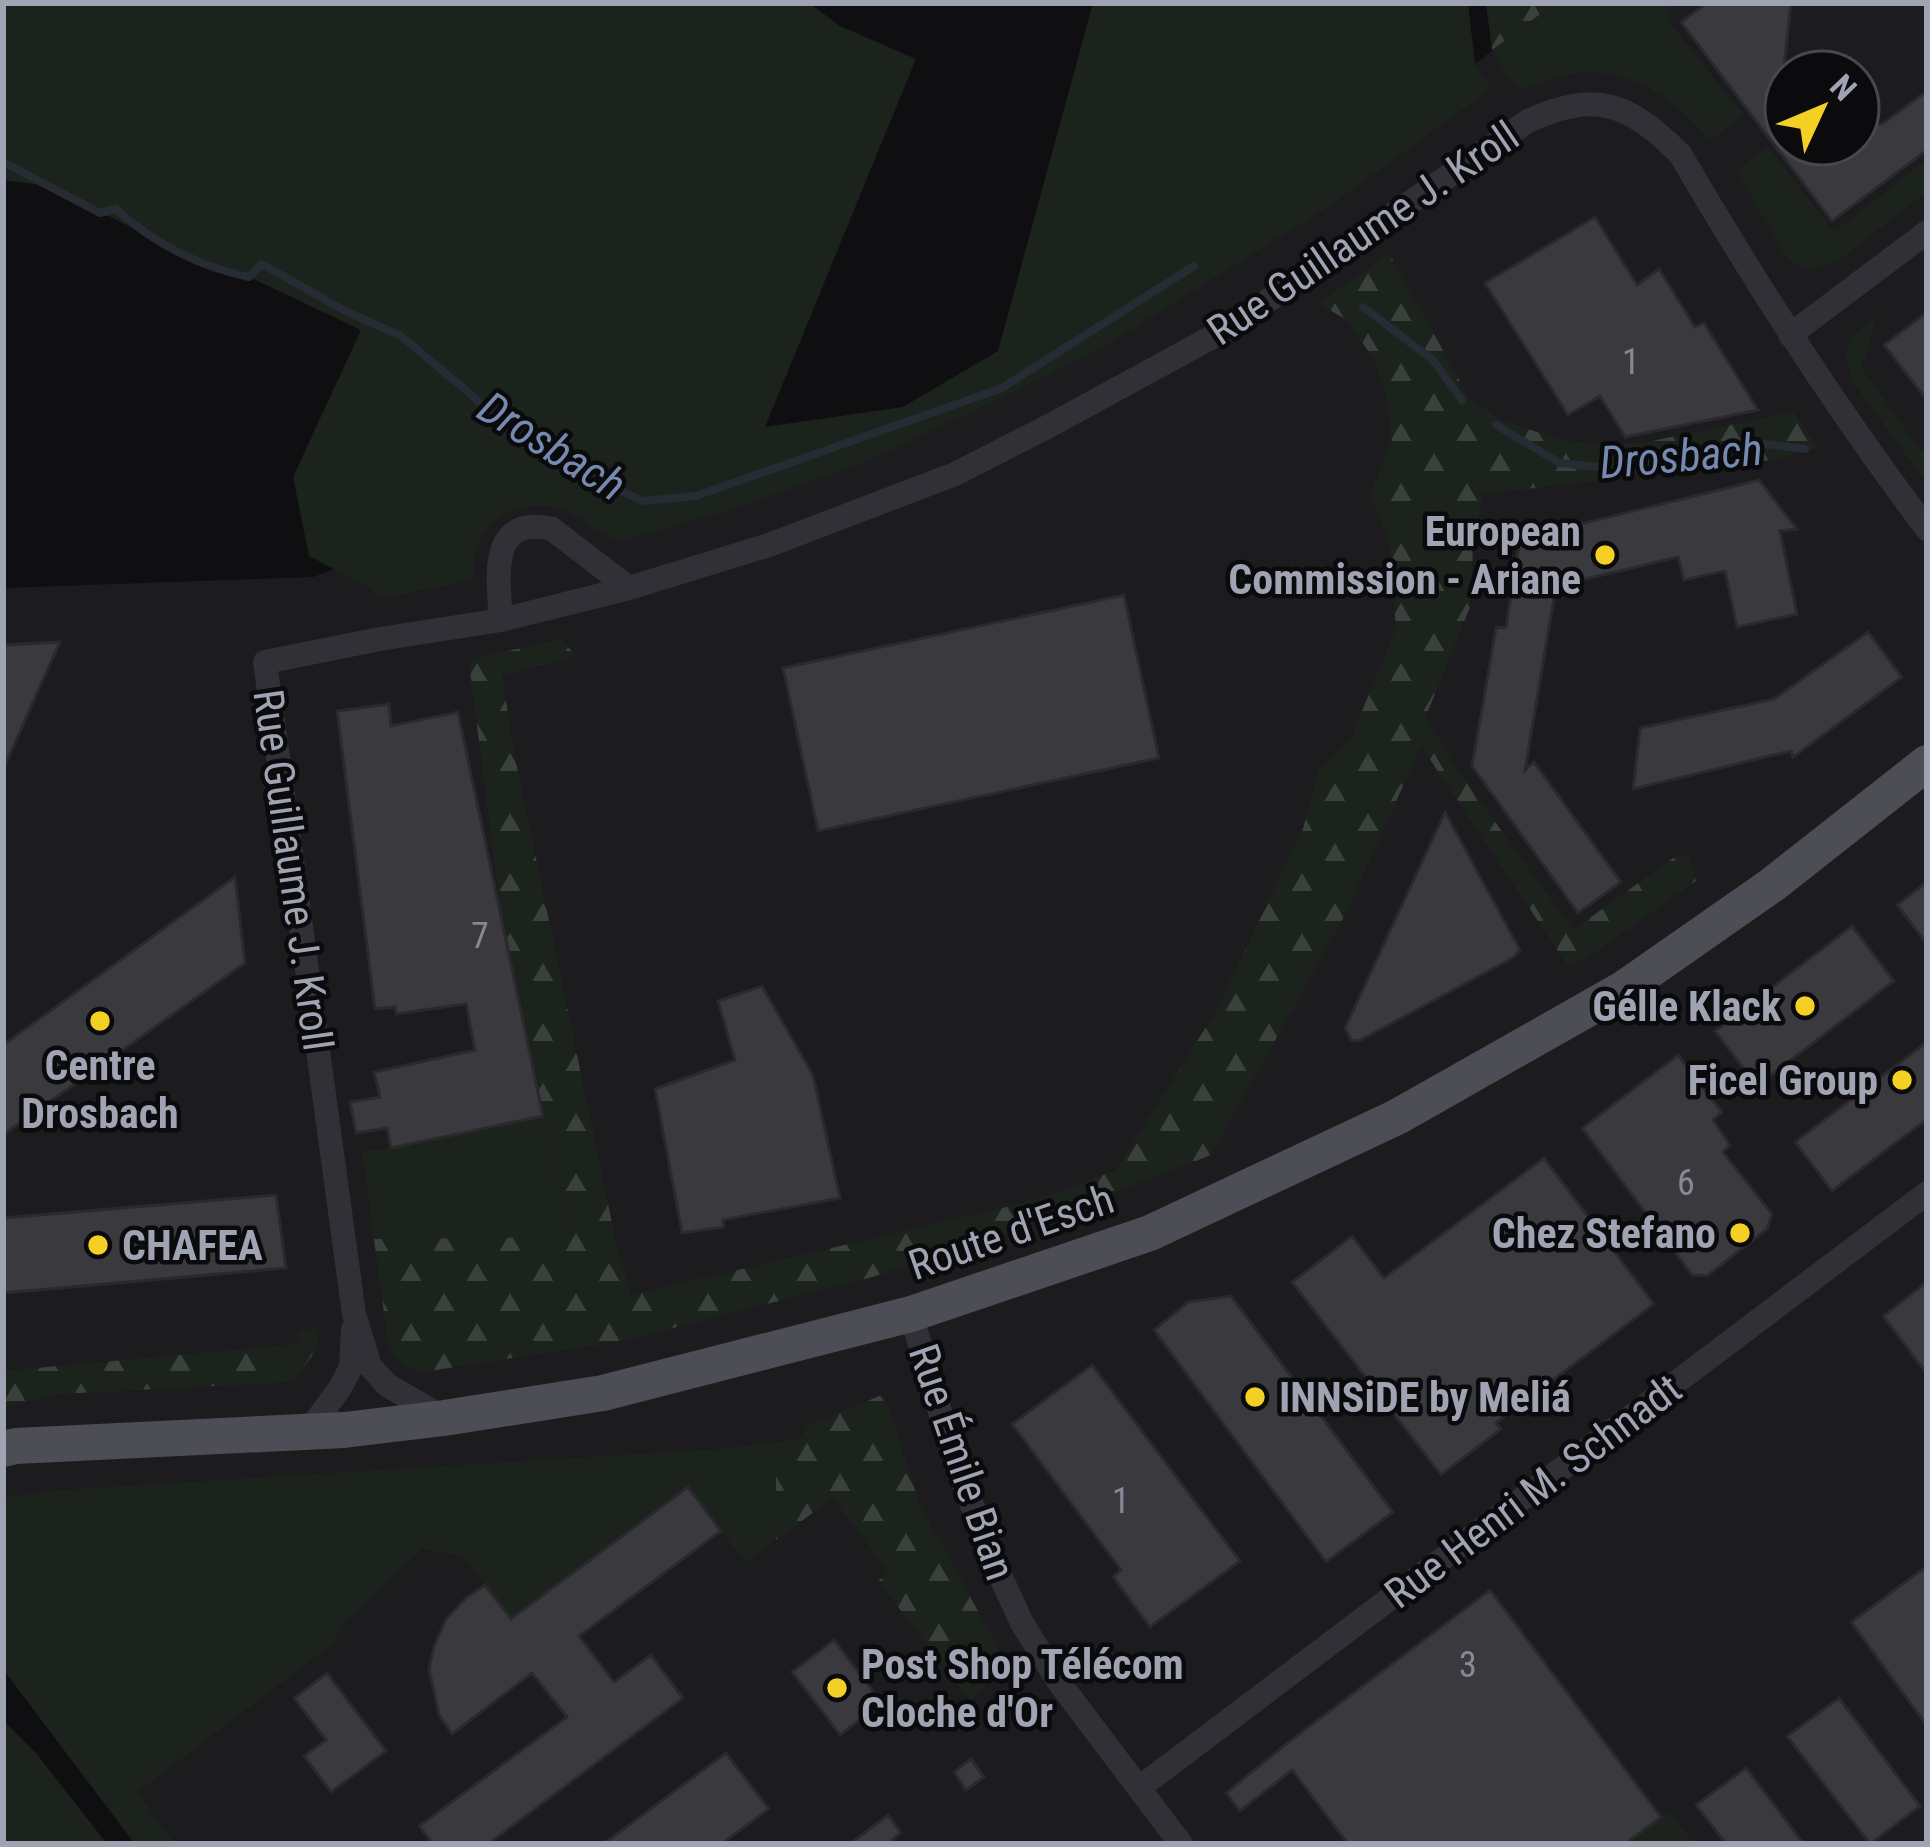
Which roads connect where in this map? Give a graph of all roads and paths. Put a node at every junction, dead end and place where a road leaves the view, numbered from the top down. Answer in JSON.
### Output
{"nodes":[{"id":1,"x":1927,"y":232,"type":"edge"},
{"id":2,"x":1790,"y":335,"type":"junction"},
{"id":3,"x":1927,"y":529,"type":"edge"},
{"id":4,"x":629,"y":588,"type":"junction"},
{"id":5,"x":500,"y":620,"type":"junction"},
{"id":6,"x":1927,"y":763,"type":"edge"},
{"id":7,"x":1927,"y":1193,"type":"edge"},
{"id":8,"x":354,"y":1314,"type":"junction"},
{"id":9,"x":911,"y":1314,"type":"junction"},
{"id":10,"x":444,"y":1418,"type":"junction"},
{"id":11,"x":307,"y":1433,"type":"junction"},
{"id":12,"x":3,"y":1449,"type":"edge"},
{"id":13,"x":1139,"y":1788,"type":"junction"},
{"id":14,"x":1181,"y":1844,"type":"edge"}],
"edges":[{"from":1,"to":2,"type":"street"},
{"from":2,"to":3,"type":"street","name":"Rue Guillaume J. Kroll"},
{"from":2,"to":4,"type":"street","name":"Rue Guillaume J. Kroll"},
{"from":4,"to":5,"type":"street","name":"Rue Guillaume J. Kroll"},
{"from":4,"to":5,"type":"street"},
{"from":5,"to":8,"type":"street","name":"Rue Guillaume J. Kroll"},
{"from":6,"to":9,"type":"main road","name":"Route d'Esch"},
{"from":7,"to":13,"type":"street","name":"Rue Henri M. Schnadt"},
{"from":8,"to":10,"type":"street","name":"Rue Guillaume J. Kroll"},
{"from":8,"to":11,"type":"street","name":"Rue Guillaume J. Kroll"},
{"from":9,"to":10,"type":"main road","name":"Route d'Esch"},
{"from":9,"to":13,"type":"street","name":"Rue Émile Bian"},
{"from":10,"to":11,"type":"main road","name":"Route d'Esch"},
{"from":11,"to":12,"type":"main road","name":"Route d'Esch"},
{"from":13,"to":14,"type":"street","name":"Rue Émile Bian"}]}
